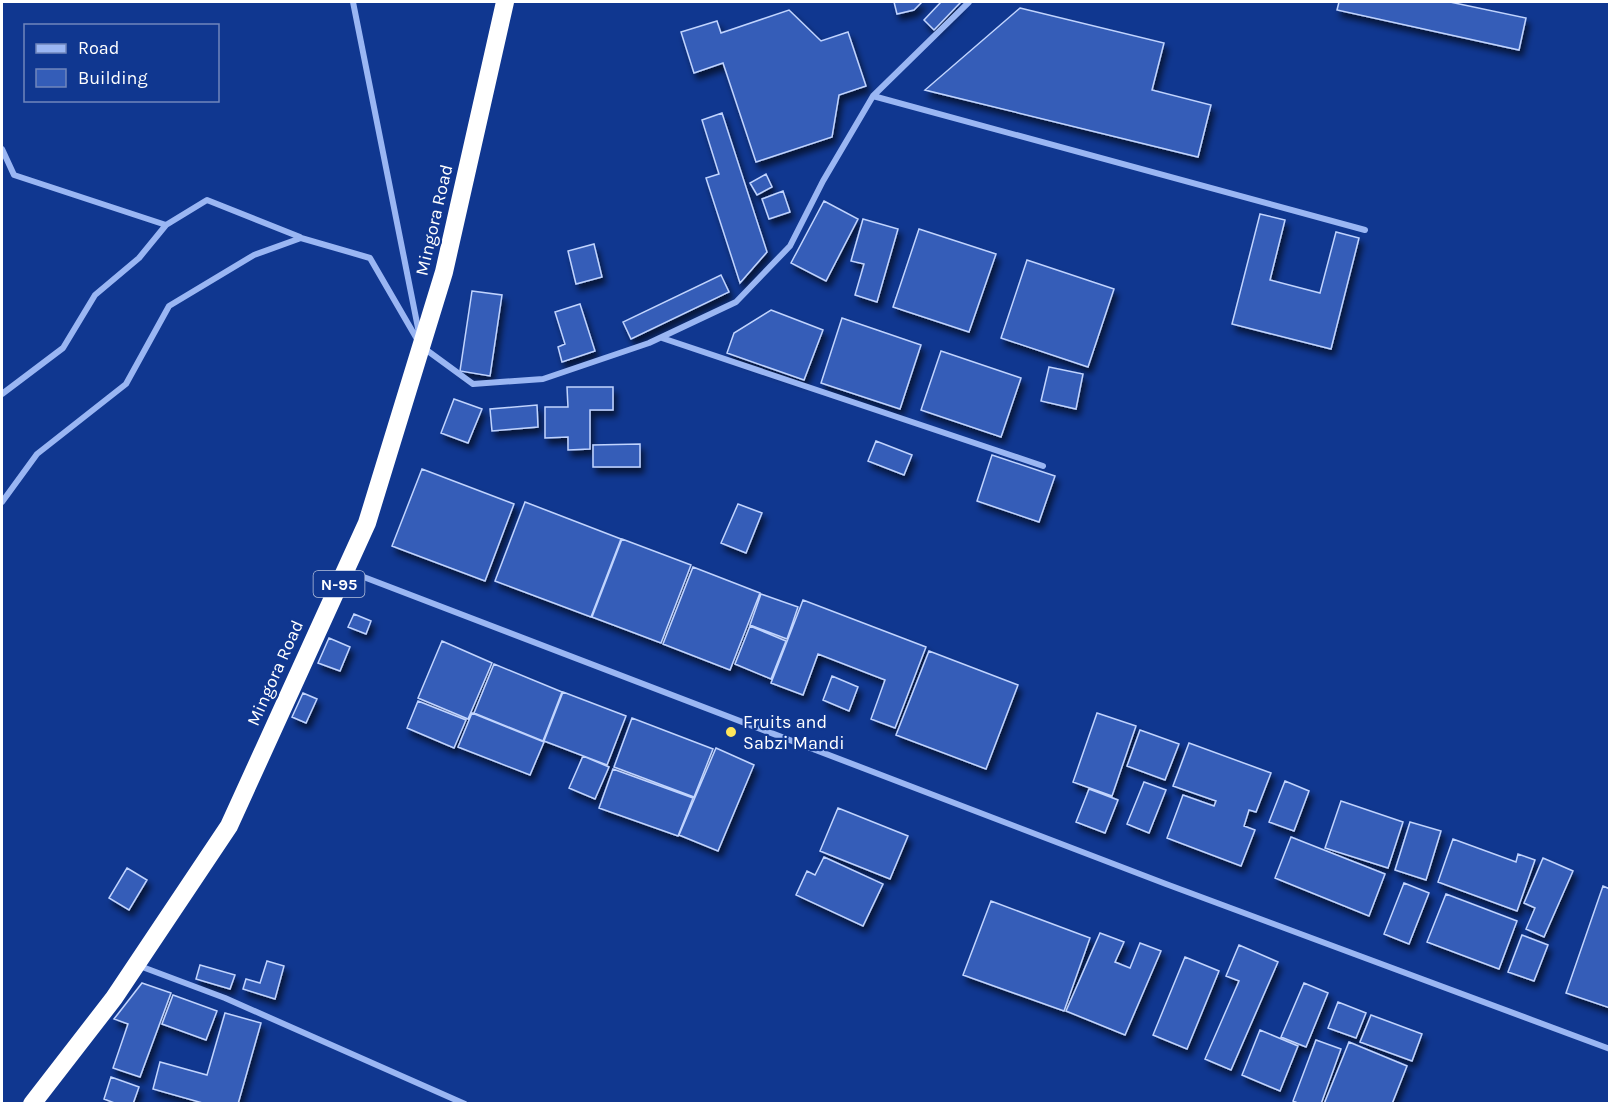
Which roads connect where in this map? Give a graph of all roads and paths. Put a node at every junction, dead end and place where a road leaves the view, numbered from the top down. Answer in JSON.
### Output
{"nodes":[{"id":1,"x":353,"y":2,"type":"edge"},
{"id":2,"x":504,"y":2,"type":"edge"},
{"id":3,"x":969,"y":2,"type":"edge"},
{"id":4,"x":873,"y":96,"type":"junction"},
{"id":5,"x":2,"y":148,"type":"edge"},
{"id":6,"x":166,"y":225,"type":"junction"},
{"id":7,"x":1365,"y":230,"type":"dead end"},
{"id":8,"x":301,"y":238,"type":"junction"},
{"id":9,"x":662,"y":338,"type":"junction"},
{"id":10,"x":421,"y":346,"type":"junction"},
{"id":11,"x":2,"y":394,"type":"edge"},
{"id":12,"x":1043,"y":466,"type":"dead end"},
{"id":13,"x":2,"y":502,"type":"edge"},
{"id":14,"x":345,"y":570,"type":"junction"},
{"id":15,"x":136,"y":965,"type":"junction"},
{"id":16,"x":1610,"y":1049,"type":"edge"},
{"id":17,"x":32,"y":1104,"type":"edge"},
{"id":18,"x":465,"y":1104,"type":"edge"}],
"edges":[{"from":1,"to":10,"type":"street"},
{"from":2,"to":10,"type":"highway","name":"Mingora Road","number":"N-95"},
{"from":3,"to":4,"type":"street"},
{"from":4,"to":7,"type":"street"},
{"from":4,"to":9,"type":"street"},
{"from":5,"to":6,"type":"street"},
{"from":6,"to":8,"type":"street"},
{"from":6,"to":11,"type":"street"},
{"from":8,"to":10,"type":"street"},
{"from":8,"to":13,"type":"street"},
{"from":9,"to":10,"type":"street"},
{"from":9,"to":12,"type":"street"},
{"from":10,"to":14,"type":"highway","name":"Mingora Road","number":"N-95"},
{"from":14,"to":15,"type":"highway","name":"Mingora Road","number":"N-95"},
{"from":14,"to":16,"type":"street"},
{"from":15,"to":17,"type":"highway","name":"Mingora Road","number":"N-95"},
{"from":15,"to":18,"type":"street"}]}
